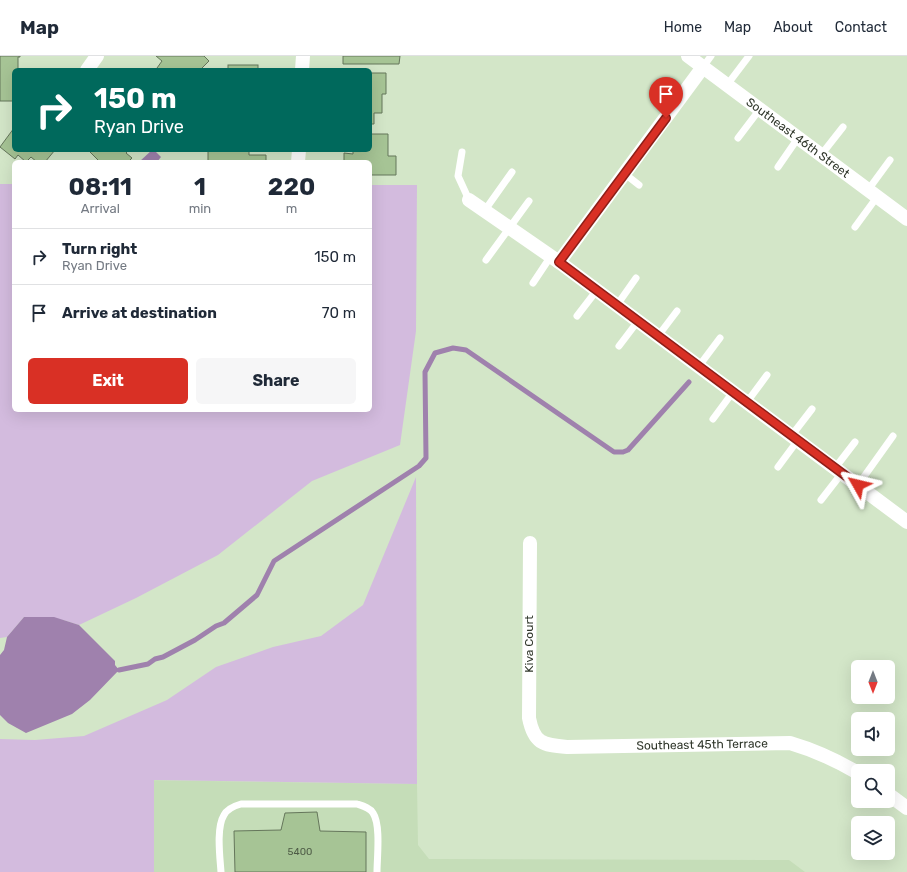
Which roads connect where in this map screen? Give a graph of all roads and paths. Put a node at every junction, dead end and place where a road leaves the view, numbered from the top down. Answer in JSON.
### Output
{"nodes":[{"id":1,"x":97,"y":56,"type":"edge"},
{"id":2,"x":303,"y":56,"type":"edge"},
{"id":3,"x":688,"y":56,"type":"edge"},
{"id":4,"x":711,"y":56,"type":"edge"},
{"id":5,"x":749,"y":56,"type":"edge"},
{"id":6,"x":703,"y":67,"type":"junction"},
{"id":7,"x":88,"y":68,"type":"edge"},
{"id":8,"x":302,"y":68,"type":"edge"},
{"id":9,"x":727,"y":85,"type":"junction"},
{"id":10,"x":655,"y":92,"type":"dead end"},
{"id":11,"x":674,"y":107,"type":"junction"},
{"id":12,"x":760,"y":109,"type":"junction"},
{"id":13,"x":843,"y":127,"type":"dead end"},
{"id":14,"x":738,"y":138,"type":"dead end"},
{"id":15,"x":798,"y":138,"type":"junction"},
{"id":16,"x":462,"y":152,"type":"dead end"},
{"id":17,"x":821,"y":155,"type":"junction"},
{"id":18,"x":890,"y":160,"type":"dead end"},
{"id":19,"x":778,"y":167,"type":"dead end"},
{"id":20,"x":512,"y":172,"type":"dead end"},
{"id":21,"x":625,"y":174,"type":"junction"},
{"id":22,"x":639,"y":185,"type":"dead end"},
{"id":23,"x":873,"y":194,"type":"junction"},
{"id":24,"x":469,"y":200,"type":"joint"},
{"id":25,"x":529,"y":201,"type":"dead end"},
{"id":26,"x":485,"y":210,"type":"junction"},
{"id":27,"x":907,"y":219,"type":"edge"},
{"id":28,"x":510,"y":227,"type":"junction"},
{"id":29,"x":855,"y":227,"type":"dead end"},
{"id":30,"x":555,"y":259,"type":"junction"},
{"id":31,"x":486,"y":260,"type":"dead end"},
{"id":32,"x":636,"y":278,"type":"dead end"},
{"id":33,"x":533,"y":283,"type":"dead end"},
{"id":34,"x":597,"y":290,"type":"junction"},
{"id":35,"x":617,"y":305,"type":"junction"},
{"id":36,"x":677,"y":311,"type":"dead end"},
{"id":37,"x":577,"y":316,"type":"dead end"},
{"id":38,"x":638,"y":321,"type":"junction"},
{"id":39,"x":658,"y":336,"type":"junction"},
{"id":40,"x":720,"y":338,"type":"dead end"},
{"id":41,"x":618,"y":346,"type":"dead end"},
{"id":42,"x":699,"y":366,"type":"junction"},
{"id":43,"x":767,"y":375,"type":"dead end"},
{"id":44,"x":733,"y":392,"type":"junction"},
{"id":45,"x":747,"y":402,"type":"junction"},
{"id":46,"x":812,"y":409,"type":"dead end"},
{"id":47,"x":713,"y":419,"type":"dead end"},
{"id":48,"x":893,"y":436,"type":"dead end"},
{"id":49,"x":795,"y":438,"type":"junction"},
{"id":50,"x":855,"y":442,"type":"dead end"},
{"id":51,"x":778,"y":467,"type":"dead end"},
{"id":52,"x":838,"y":471,"type":"junction"},
{"id":53,"x":858,"y":485,"type":"junction"},
{"id":54,"x":821,"y":500,"type":"dead end"},
{"id":55,"x":907,"y":522,"type":"edge"},
{"id":56,"x":530,"y":543,"type":"dead end"},
{"id":57,"x":541,"y":742,"type":"joint"},
{"id":58,"x":851,"y":769,"type":"edge"},
{"id":59,"x":895,"y":799,"type":"edge"},
{"id":60,"x":907,"y":808,"type":"edge"},
{"id":61,"x":221,"y":872,"type":"edge"},
{"id":62,"x":377,"y":872,"type":"edge"}],
"edges":[{"from":1,"to":7,"type":"street"},
{"from":2,"to":8,"type":"street"},
{"from":3,"to":6,"type":"street","name":"Southeast 46th Street"},
{"from":4,"to":6,"type":"lane"},
{"from":5,"to":9,"type":"lane"},
{"from":6,"to":9,"type":"street","name":"Southeast 46th Street"},
{"from":6,"to":11,"type":"street"},
{"from":9,"to":12,"type":"street","name":"Southeast 46th Street"},
{"from":10,"to":11,"type":"lane"},
{"from":11,"to":21,"type":"street"},
{"from":12,"to":14,"type":"lane"},
{"from":12,"to":15,"type":"street","name":"Southeast 46th Street"},
{"from":13,"to":17,"type":"lane"},
{"from":15,"to":17,"type":"street","name":"Southeast 46th Street"},
{"from":15,"to":19,"type":"lane"},
{"from":16,"to":24,"type":"lane"},
{"from":17,"to":23,"type":"street","name":"Southeast 46th Street"},
{"from":18,"to":23,"type":"lane"},
{"from":20,"to":26,"type":"lane"},
{"from":21,"to":22,"type":"lane"},
{"from":21,"to":30,"type":"street"},
{"from":23,"to":27,"type":"street","name":"Southeast 46th Street"},
{"from":23,"to":29,"type":"lane"},
{"from":24,"to":26,"type":"street"},
{"from":25,"to":28,"type":"lane"},
{"from":26,"to":28,"type":"street"},
{"from":28,"to":30,"type":"street"},
{"from":28,"to":31,"type":"lane"},
{"from":30,"to":33,"type":"lane"},
{"from":30,"to":34,"type":"street"},
{"from":32,"to":35,"type":"lane"},
{"from":34,"to":35,"type":"street"},
{"from":34,"to":37,"type":"lane"},
{"from":35,"to":38,"type":"street"},
{"from":36,"to":39,"type":"lane"},
{"from":38,"to":39,"type":"street"},
{"from":38,"to":41,"type":"lane"},
{"from":39,"to":42,"type":"street"},
{"from":40,"to":42,"type":"lane"},
{"from":42,"to":44,"type":"street"},
{"from":43,"to":45,"type":"lane"},
{"from":44,"to":45,"type":"street"},
{"from":44,"to":47,"type":"lane"},
{"from":45,"to":49,"type":"street"},
{"from":46,"to":49,"type":"lane"},
{"from":48,"to":53,"type":"lane"},
{"from":49,"to":51,"type":"lane"},
{"from":49,"to":52,"type":"street"},
{"from":50,"to":52,"type":"lane"},
{"from":52,"to":53,"type":"street"},
{"from":52,"to":54,"type":"lane"},
{"from":53,"to":55,"type":"street"},
{"from":56,"to":57,"type":"street","name":"Kiva Court"},
{"from":57,"to":58,"type":"street","name":"Southeast 45th Terrace"},
{"from":59,"to":60,"type":"street"},
{"from":61,"to":62,"type":"lane"}]}
